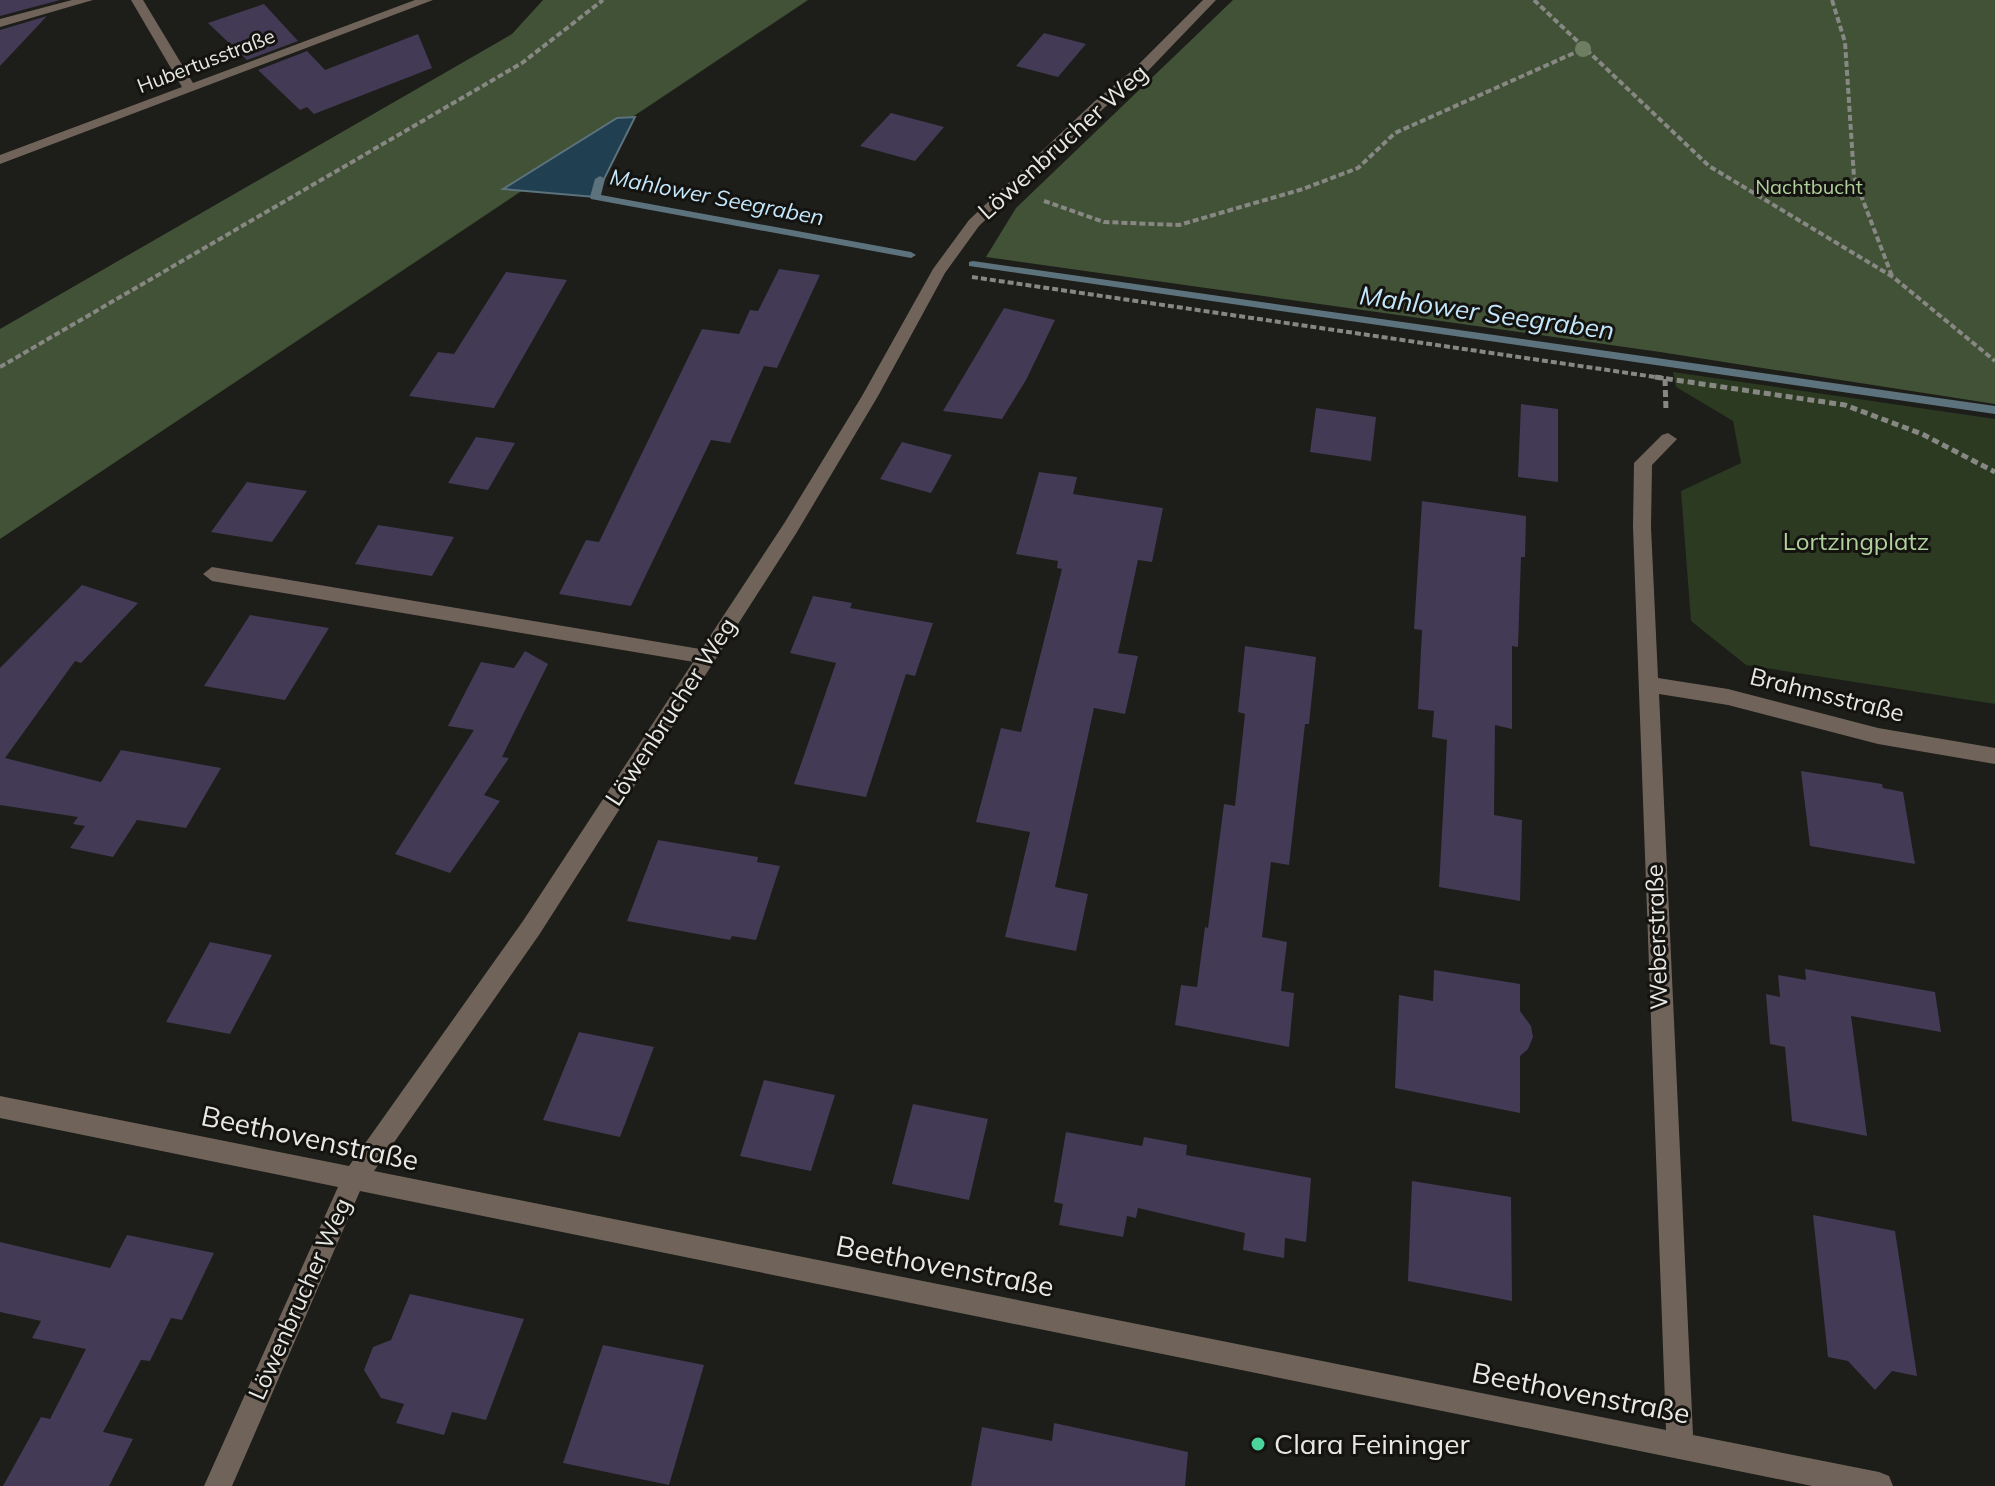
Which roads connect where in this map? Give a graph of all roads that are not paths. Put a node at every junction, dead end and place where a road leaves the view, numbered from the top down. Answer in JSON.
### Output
{"nodes":[{"id":1,"x":87,"y":0,"type":"edge"},
{"id":2,"x":137,"y":0,"type":"edge"},
{"id":3,"x":427,"y":0,"type":"edge"},
{"id":4,"x":1210,"y":0,"type":"edge"},
{"id":5,"x":0,"y":23,"type":"edge"},
{"id":6,"x":189,"y":88,"type":"junction"},
{"id":7,"x":0,"y":160,"type":"edge"},
{"id":8,"x":1668,"y":439,"type":"dead end"},
{"id":9,"x":212,"y":574,"type":"dead end"},
{"id":10,"x":706,"y":657,"type":"junction"},
{"id":11,"x":1647,"y":684,"type":"junction"},
{"id":12,"x":1995,"y":756,"type":"edge"},
{"id":13,"x":0,"y":1107,"type":"edge"},
{"id":14,"x":353,"y":1180,"type":"junction"},
{"id":15,"x":1680,"y":1446,"type":"junction"},
{"id":16,"x":218,"y":1486,"type":"edge"},
{"id":17,"x":1879,"y":1486,"type":"edge"}],
"edges":[{"from":1,"to":5,"type":"street"},
{"from":2,"to":6,"type":"street"},
{"from":3,"to":6,"type":"street","name":"Hubertusstraße"},
{"from":4,"to":10,"type":"street","name":"Löwenbrucher Weg"},
{"from":6,"to":7,"type":"street","name":"Hubertusstraße"},
{"from":8,"to":11,"type":"street","name":"Weberstraße"},
{"from":9,"to":10,"type":"street"},
{"from":10,"to":14,"type":"street","name":"Löwenbrucher Weg"},
{"from":11,"to":12,"type":"street","name":"Brahmsstraße"},
{"from":11,"to":15,"type":"street","name":"Weberstraße"},
{"from":13,"to":14,"type":"street","name":"Beethovenstraße"},
{"from":14,"to":15,"type":"street","name":"Beethovenstraße"},
{"from":14,"to":16,"type":"street","name":"Löwenbrucher Weg"},
{"from":15,"to":17,"type":"street","name":"Beethovenstraße"}]}
